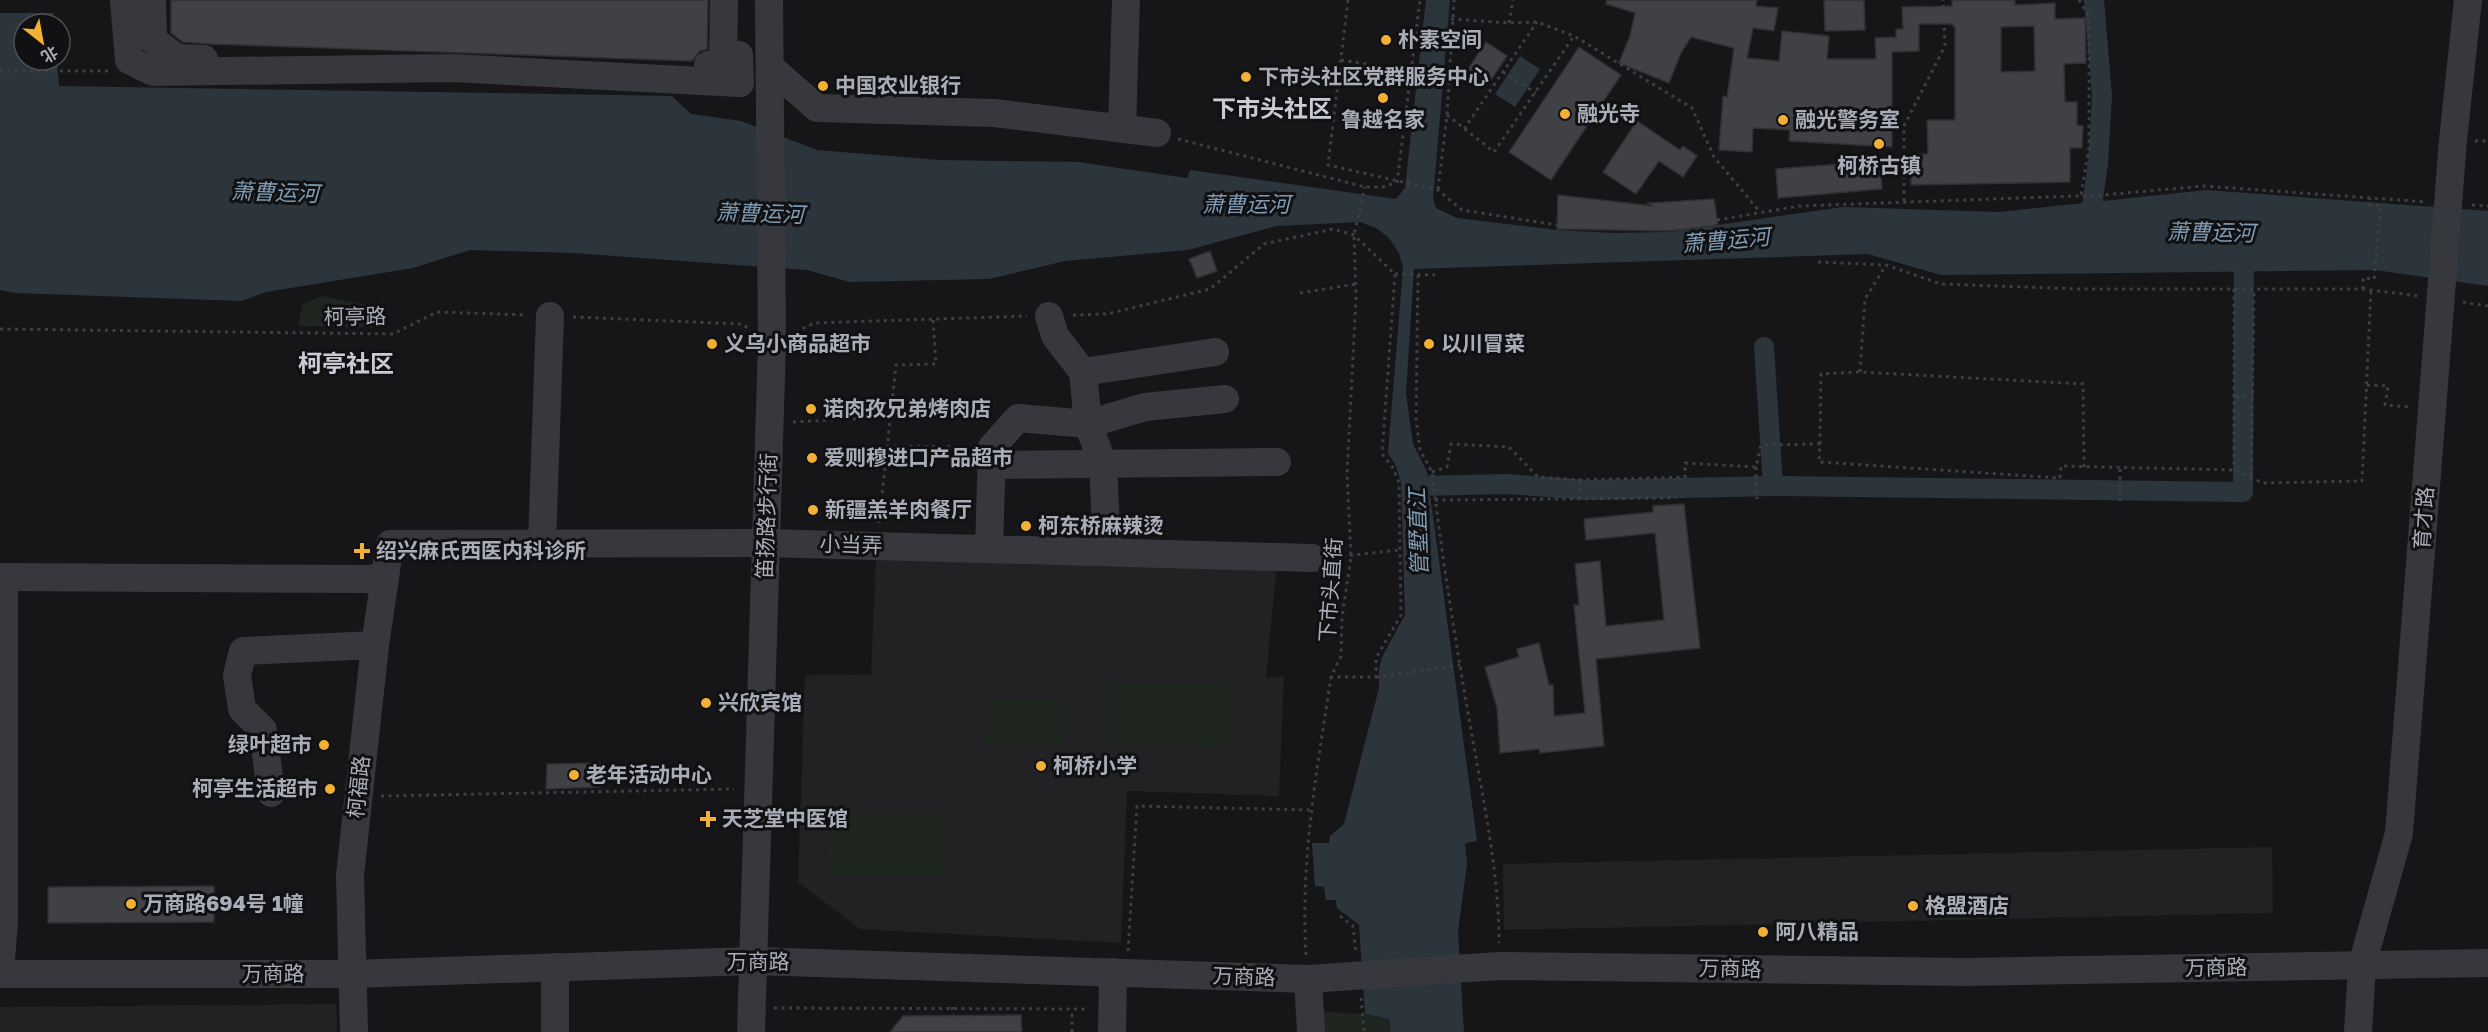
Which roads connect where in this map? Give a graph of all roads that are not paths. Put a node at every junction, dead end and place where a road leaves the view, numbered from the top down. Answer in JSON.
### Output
{"nodes":[{"id":1,"x":124,"y":0,"type":"edge"},
{"id":2,"x":152,"y":0,"type":"edge"},
{"id":3,"x":724,"y":0,"type":"edge"},
{"id":4,"x":769,"y":0,"type":"edge"},
{"id":5,"x":1126,"y":0,"type":"edge"},
{"id":6,"x":2468,"y":0,"type":"edge"},
{"id":7,"x":739,"y":55,"type":"dead end"},
{"id":8,"x":211,"y":60,"type":"dead end"},
{"id":9,"x":688,"y":64,"type":"dead end"},
{"id":10,"x":771,"y":68,"type":"junction"},
{"id":11,"x":1122,"y":129,"type":"junction"},
{"id":12,"x":1157,"y":133,"type":"road end"},
{"id":13,"x":1049,"y":315,"type":"road end"},
{"id":14,"x":550,"y":316,"type":"road end"},
{"id":15,"x":1215,"y":352,"type":"dead end"},
{"id":16,"x":1083,"y":372,"type":"junction"},
{"id":17,"x":1225,"y":399,"type":"dead end"},
{"id":18,"x":1088,"y":424,"type":"junction"},
{"id":19,"x":991,"y":456,"type":"junction"},
{"id":20,"x":1277,"y":462,"type":"dead end"},
{"id":21,"x":1103,"y":464,"type":"junction"},
{"id":22,"x":766,"y":543,"type":"junction"},
{"id":23,"x":390,"y":544,"type":"joint"},
{"id":24,"x":542,"y":544,"type":"junction"},
{"id":25,"x":989,"y":549,"type":"junction"},
{"id":26,"x":1107,"y":552,"type":"junction"},
{"id":27,"x":1312,"y":558,"type":"road end"},
{"id":28,"x":2,"y":577,"type":"edge"},
{"id":29,"x":385,"y":577,"type":"junction"},
{"id":30,"x":375,"y":645,"type":"junction"},
{"id":31,"x":271,"y":793,"type":"dead end"},
{"id":32,"x":752,"y":961,"type":"junction"},
{"id":33,"x":2488,"y":963,"type":"edge"},
{"id":34,"x":2362,"y":965,"type":"junction"},
{"id":35,"x":555,"y":967,"type":"junction"},
{"id":36,"x":0,"y":972,"type":"edge"},
{"id":37,"x":1120,"y":973,"type":"junction"},
{"id":38,"x":352,"y":974,"type":"junction"},
{"id":39,"x":1308,"y":979,"type":"junction"},
{"id":40,"x":751,"y":1020,"type":"edge"},
{"id":41,"x":354,"y":1032,"type":"edge"},
{"id":42,"x":555,"y":1032,"type":"edge"},
{"id":43,"x":1112,"y":1032,"type":"edge"},
{"id":44,"x":1311,"y":1032,"type":"edge"},
{"id":45,"x":2358,"y":1032,"type":"edge"}],
"edges":[{"from":1,"to":7,"type":"street"},
{"from":2,"to":8,"type":"street"},
{"from":3,"to":9,"type":"street"},
{"from":4,"to":10,"type":"street","name":"笛扬路步行街"},
{"from":5,"to":11,"type":"street"},
{"from":6,"to":34,"type":"street","name":"育才路"},
{"from":10,"to":11,"type":"street"},
{"from":10,"to":22,"type":"street","name":"笛扬路步行街"},
{"from":11,"to":12,"type":"street"},
{"from":13,"to":16,"type":"street"},
{"from":14,"to":24,"type":"street"},
{"from":15,"to":16,"type":"street"},
{"from":16,"to":18,"type":"street"},
{"from":17,"to":18,"type":"street"},
{"from":18,"to":19,"type":"street"},
{"from":18,"to":21,"type":"street"},
{"from":19,"to":21,"type":"street"},
{"from":19,"to":25,"type":"street"},
{"from":20,"to":21,"type":"street"},
{"from":21,"to":26,"type":"street"},
{"from":22,"to":24,"type":"street","name":"小当弄"},
{"from":22,"to":25,"type":"street","name":"小当弄"},
{"from":22,"to":32,"type":"street","name":"笛扬路步行街"},
{"from":23,"to":24,"type":"street","name":"小当弄"},
{"from":23,"to":29,"type":"street","name":"柯福路"},
{"from":25,"to":26,"type":"street","name":"小当弄"},
{"from":26,"to":27,"type":"street","name":"小当弄"},
{"from":28,"to":29,"type":"street"},
{"from":28,"to":36,"type":"street"},
{"from":29,"to":30,"type":"street","name":"柯福路"},
{"from":30,"to":31,"type":"street"},
{"from":30,"to":38,"type":"street","name":"柯福路"},
{"from":32,"to":35,"type":"street","name":"万商路"},
{"from":32,"to":37,"type":"street","name":"万商路"},
{"from":32,"to":40,"type":"street","name":"笛扬路步行街"},
{"from":33,"to":34,"type":"street","name":"万商路"},
{"from":34,"to":39,"type":"street","name":"万商路"},
{"from":34,"to":45,"type":"street","name":"育才路"},
{"from":35,"to":38,"type":"street","name":"万商路"},
{"from":35,"to":42,"type":"street"},
{"from":36,"to":38,"type":"street","name":"万商路"},
{"from":37,"to":39,"type":"street","name":"万商路"},
{"from":37,"to":43,"type":"street"},
{"from":38,"to":41,"type":"street","name":"柯福路"},
{"from":39,"to":44,"type":"street"}]}
